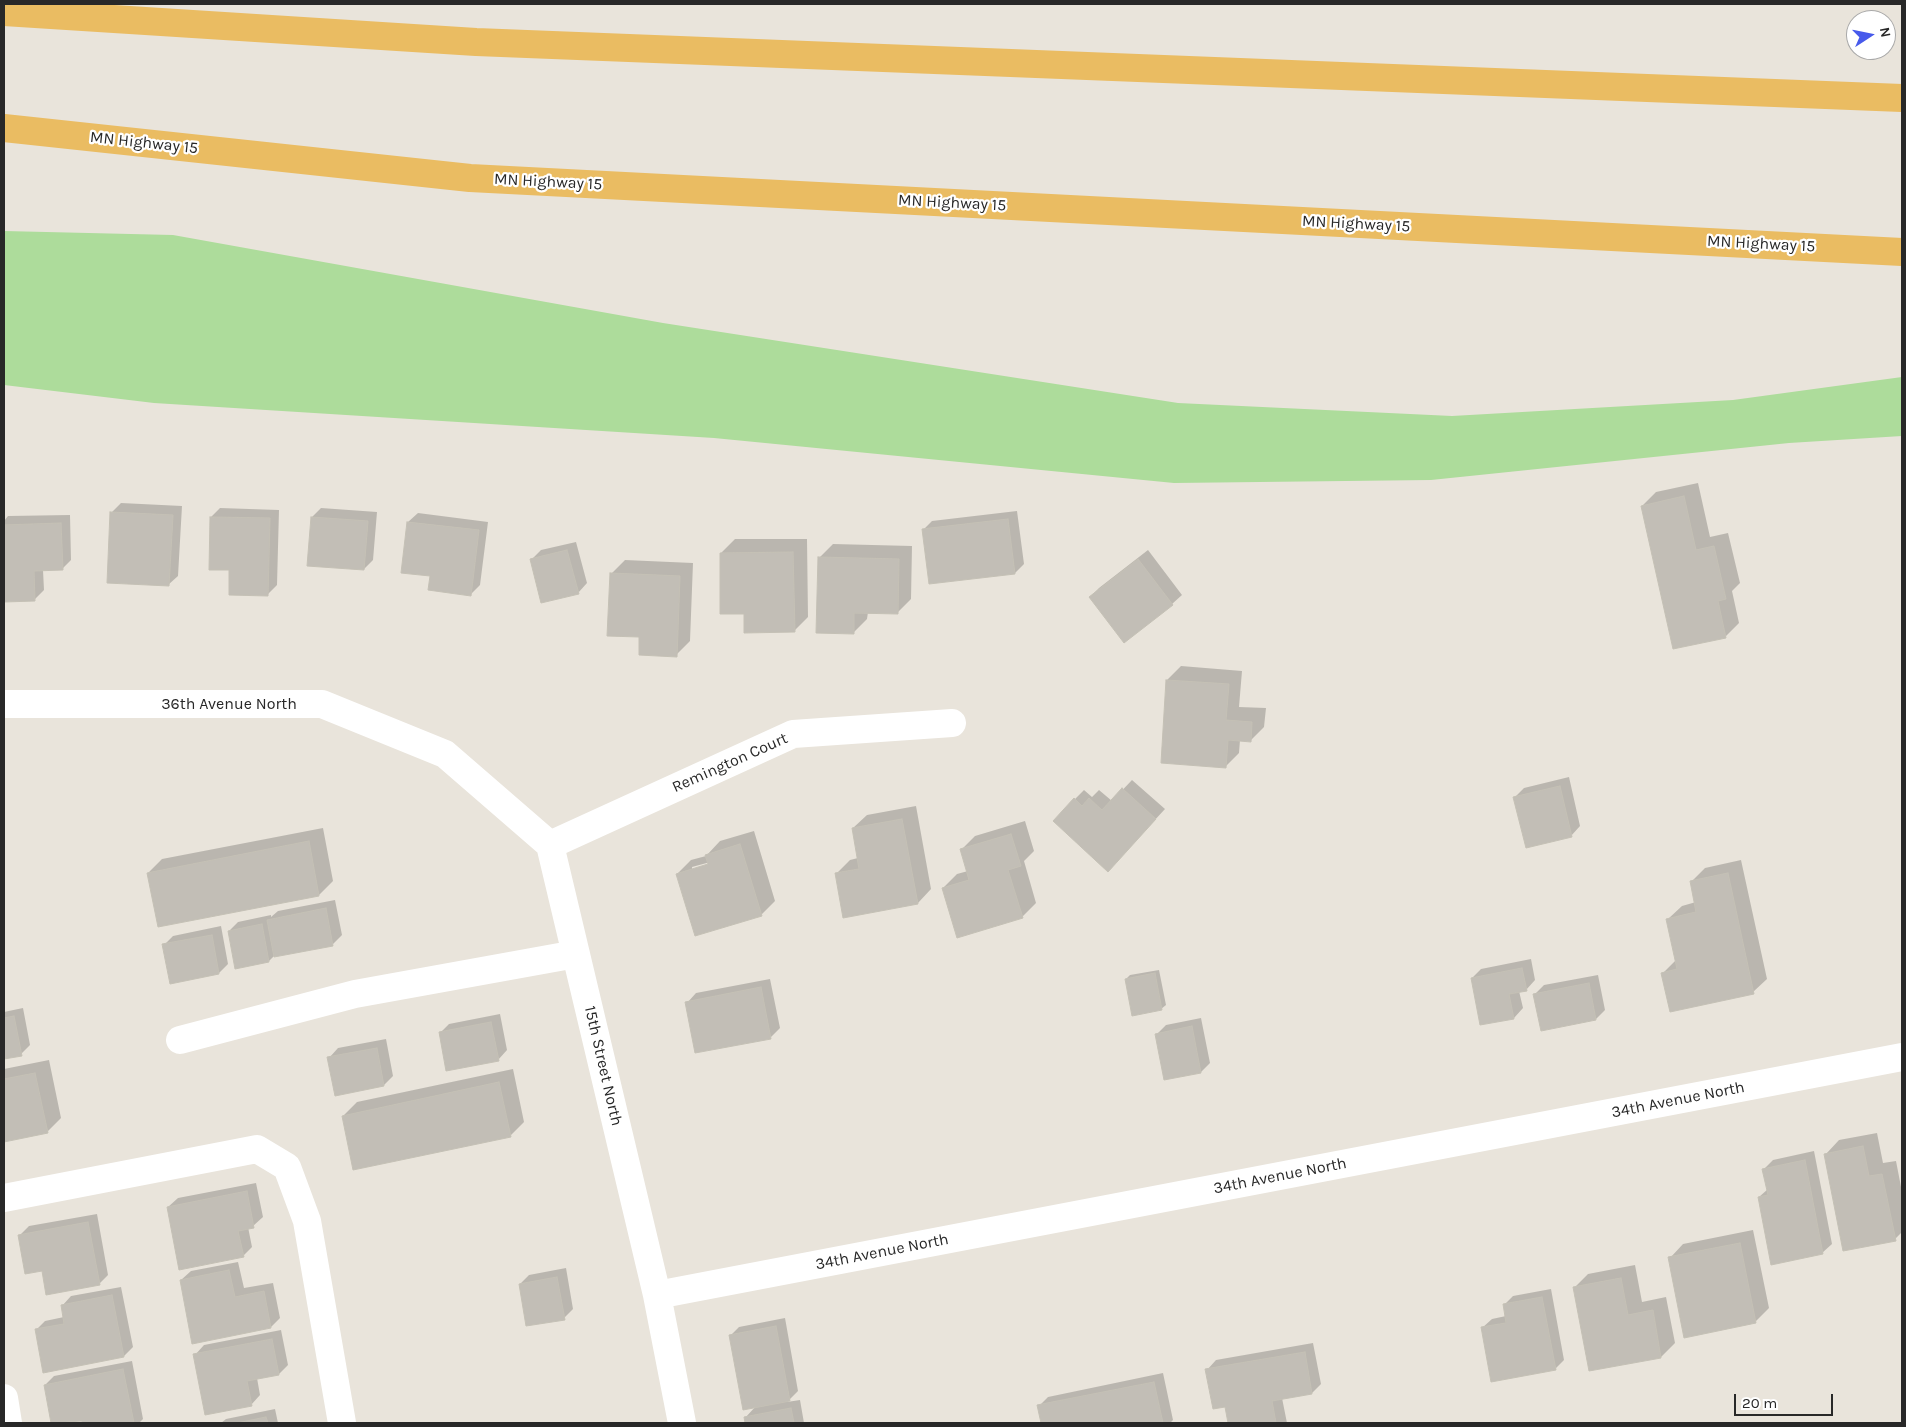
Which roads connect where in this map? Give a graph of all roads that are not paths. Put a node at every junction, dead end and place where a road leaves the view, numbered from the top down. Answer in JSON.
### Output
{"nodes":[{"id":1,"x":4,"y":12,"type":"edge"},
{"id":2,"x":1902,"y":98,"type":"edge"},
{"id":3,"x":4,"y":128,"type":"edge"},
{"id":4,"x":1902,"y":252,"type":"edge"},
{"id":5,"x":4,"y":704,"type":"edge"},
{"id":6,"x":952,"y":723,"type":"dead end"},
{"id":7,"x":550,"y":845,"type":"junction"},
{"id":8,"x":576,"y":954,"type":"junction"},
{"id":9,"x":180,"y":1040,"type":"dead end"},
{"id":10,"x":1902,"y":1057,"type":"edge"},
{"id":11,"x":4,"y":1198,"type":"edge"},
{"id":12,"x":657,"y":1294,"type":"junction"},
{"id":13,"x":4,"y":1398,"type":"edge"},
{"id":14,"x":8,"y":1423,"type":"edge"},
{"id":15,"x":342,"y":1423,"type":"edge"},
{"id":16,"x":682,"y":1423,"type":"edge"}],
"edges":[{"from":1,"to":2,"type":"highway"},
{"from":3,"to":4,"type":"highway","name":"MN Highway 15"},
{"from":5,"to":7,"type":"street","name":"36th Avenue North"},
{"from":6,"to":7,"type":"street","name":"Remington Court"},
{"from":7,"to":8,"type":"street","name":"15th Street North"},
{"from":8,"to":9,"type":"street"},
{"from":8,"to":12,"type":"street","name":"15th Street North"},
{"from":10,"to":12,"type":"street","name":"34th Avenue North"},
{"from":11,"to":15,"type":"street"},
{"from":12,"to":16,"type":"street","name":"15th Street North"},
{"from":13,"to":14,"type":"street"}]}
